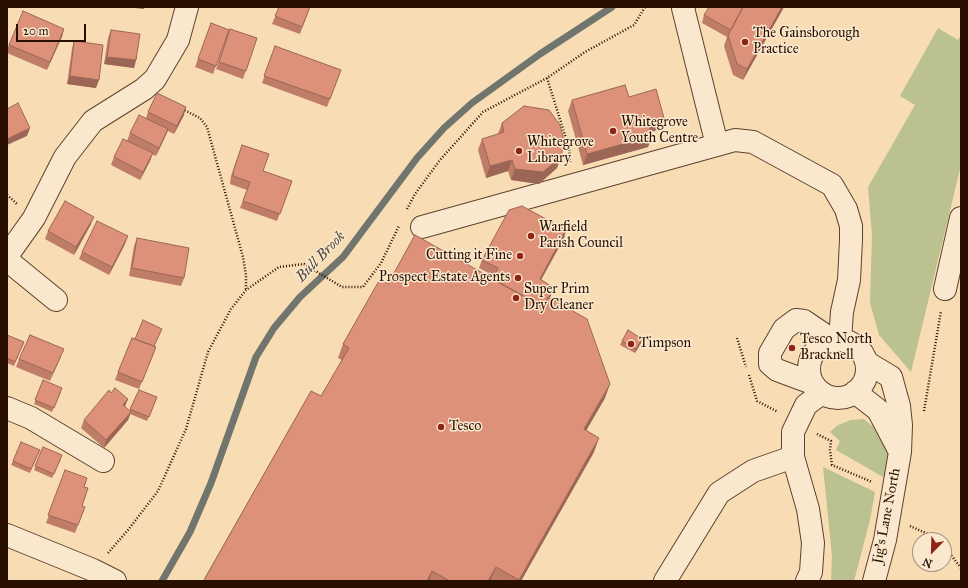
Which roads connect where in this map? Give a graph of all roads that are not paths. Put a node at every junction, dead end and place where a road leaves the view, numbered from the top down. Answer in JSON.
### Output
{"nodes":[{"id":1,"x":187,"y":7,"type":"edge"},
{"id":2,"x":684,"y":7,"type":"edge"},
{"id":3,"x":717,"y":145,"type":"junction"},
{"id":4,"x":961,"y":218,"type":"edge"},
{"id":5,"x":422,"y":227,"type":"dead end"},
{"id":6,"x":7,"y":256,"type":"edge"},
{"id":7,"x":7,"y":260,"type":"edge"},
{"id":8,"x":944,"y":289,"type":"road end"},
{"id":9,"x":56,"y":300,"type":"dead end"},
{"id":10,"x":836,"y":340,"type":"junction"},
{"id":11,"x":866,"y":362,"type":"junction"},
{"id":12,"x":817,"y":388,"type":"junction"},
{"id":13,"x":855,"y":392,"type":"junction"},
{"id":14,"x":7,"y":408,"type":"edge"},
{"id":15,"x":900,"y":452,"type":"junction"},
{"id":16,"x":793,"y":457,"type":"junction"},
{"id":17,"x":103,"y":461,"type":"dead end"},
{"id":18,"x":7,"y":535,"type":"edge"},
{"id":19,"x":115,"y":581,"type":"edge"},
{"id":20,"x":665,"y":581,"type":"edge"},
{"id":21,"x":807,"y":581,"type":"edge"},
{"id":22,"x":874,"y":581,"type":"edge"}],
"edges":[{"from":1,"to":6,"type":"street"},
{"from":2,"to":3,"type":"street"},
{"from":3,"to":5,"type":"street"},
{"from":3,"to":10,"type":"street"},
{"from":4,"to":8,"type":"street"},
{"from":7,"to":9,"type":"street"},
{"from":10,"to":11,"type":"street"},
{"from":10,"to":12,"type":"street"},
{"from":10,"to":12,"type":"street"},
{"from":11,"to":13,"type":"street"},
{"from":11,"to":15,"type":"street","name":"Jig's Lane North"},
{"from":12,"to":13,"type":"street"},
{"from":12,"to":16,"type":"street"},
{"from":13,"to":15,"type":"street","name":"Jig's Lane North"},
{"from":14,"to":17,"type":"street"},
{"from":15,"to":22,"type":"street","name":"Jig's Lane North"},
{"from":16,"to":20,"type":"street"},
{"from":16,"to":21,"type":"street"},
{"from":18,"to":19,"type":"street"}]}
